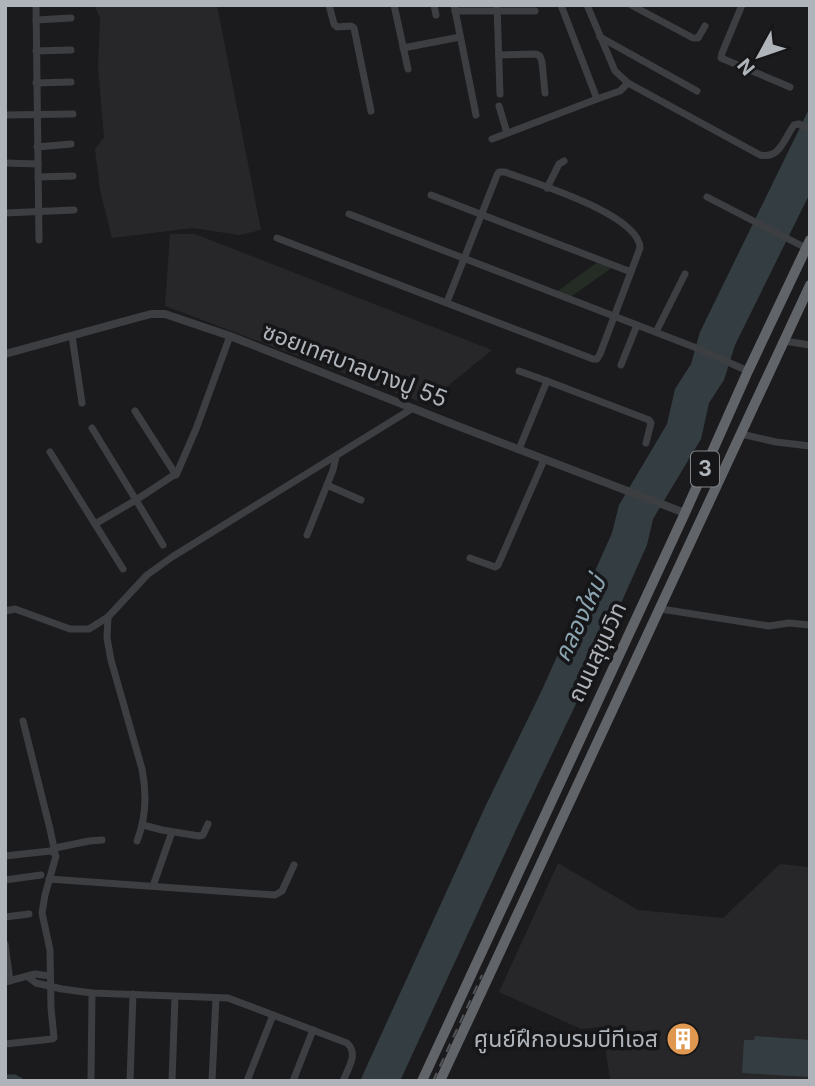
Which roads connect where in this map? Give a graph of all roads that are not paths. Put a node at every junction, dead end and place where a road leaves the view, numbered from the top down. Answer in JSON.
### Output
{"nodes":[{"id":1,"x":36,"y":5,"type":"edge"},
{"id":2,"x":329,"y":5,"type":"edge"},
{"id":3,"x":394,"y":5,"type":"edge"},
{"id":4,"x":434,"y":5,"type":"edge"},
{"id":5,"x":561,"y":5,"type":"edge"},
{"id":6,"x":587,"y":5,"type":"edge"},
{"id":7,"x":631,"y":5,"type":"edge"},
{"id":8,"x":742,"y":5,"type":"edge"},
{"id":9,"x":455,"y":8,"type":"edge"},
{"id":10,"x":497,"y":8,"type":"edge"},
{"id":11,"x":535,"y":11,"type":"dead end"},
{"id":12,"x":436,"y":15,"type":"dead end"},
{"id":13,"x":71,"y":18,"type":"dead end"},
{"id":14,"x":36,"y":20,"type":"junction"},
{"id":15,"x":705,"y":26,"type":"dead end"},
{"id":16,"x":460,"y":37,"type":"junction"},
{"id":17,"x":600,"y":37,"type":"junction"},
{"id":18,"x":403,"y":48,"type":"junction"},
{"id":19,"x":71,"y":50,"type":"dead end"},
{"id":20,"x":36,"y":51,"type":"junction"},
{"id":21,"x":499,"y":55,"type":"junction"},
{"id":22,"x":408,"y":69,"type":"dead end"},
{"id":23,"x":71,"y":82,"type":"dead end"},
{"id":24,"x":36,"y":83,"type":"junction"},
{"id":25,"x":628,"y":83,"type":"junction"},
{"id":26,"x":790,"y":88,"type":"dead end"},
{"id":27,"x":697,"y":91,"type":"dead end"},
{"id":28,"x":545,"y":93,"type":"dead end"},
{"id":29,"x":500,"y":94,"type":"dead end"},
{"id":30,"x":597,"y":99,"type":"junction"},
{"id":31,"x":499,"y":106,"type":"dead end"},
{"id":32,"x":371,"y":111,"type":"dead end"},
{"id":33,"x":73,"y":114,"type":"dead end"},
{"id":34,"x":5,"y":115,"type":"edge"},
{"id":35,"x":37,"y":115,"type":"junction"},
{"id":36,"x":476,"y":115,"type":"dead end"},
{"id":37,"x":810,"y":130,"type":"edge"},
{"id":38,"x":507,"y":133,"type":"junction"},
{"id":39,"x":492,"y":139,"type":"dead end"},
{"id":40,"x":71,"y":144,"type":"dead end"},
{"id":41,"x":37,"y":147,"type":"junction"},
{"id":42,"x":564,"y":161,"type":"dead end"},
{"id":43,"x":5,"y":163,"type":"edge"},
{"id":44,"x":38,"y":164,"type":"junction"},
{"id":45,"x":73,"y":176,"type":"dead end"},
{"id":46,"x":38,"y":177,"type":"junction"},
{"id":47,"x":547,"y":188,"type":"junction"},
{"id":48,"x":431,"y":195,"type":"dead end"},
{"id":49,"x":707,"y":197,"type":"dead end"},
{"id":50,"x":74,"y":210,"type":"dead end"},
{"id":51,"x":38,"y":211,"type":"junction"},
{"id":52,"x":5,"y":213,"type":"edge"},
{"id":53,"x":349,"y":214,"type":"dead end"},
{"id":54,"x":482,"y":215,"type":"junction"},
{"id":55,"x":277,"y":237,"type":"dead end"},
{"id":56,"x":39,"y":240,"type":"dead end"},
{"id":57,"x":808,"y":244,"type":"edge"},
{"id":58,"x":465,"y":258,"type":"junction"},
{"id":59,"x":631,"y":272,"type":"junction"},
{"id":60,"x":685,"y":274,"type":"dead end"},
{"id":61,"x":810,"y":285,"type":"edge"},
{"id":62,"x":447,"y":302,"type":"junction"},
{"id":63,"x":615,"y":316,"type":"junction"},
{"id":64,"x":637,"y":325,"type":"junction"},
{"id":65,"x":656,"y":332,"type":"junction"},
{"id":66,"x":72,"y":336,"type":"junction"},
{"id":67,"x":230,"y":336,"type":"junction"},
{"id":68,"x":784,"y":341,"type":"junction"},
{"id":69,"x":810,"y":345,"type":"edge"},
{"id":70,"x":5,"y":354,"type":"edge"},
{"id":71,"x":621,"y":365,"type":"dead end"},
{"id":72,"x":519,"y":371,"type":"dead end"},
{"id":73,"x":748,"y":371,"type":"junction"},
{"id":74,"x":547,"y":381,"type":"junction"},
{"id":75,"x":82,"y":403,"type":"dead end"},
{"id":76,"x":413,"y":408,"type":"junction"},
{"id":77,"x":135,"y":411,"type":"dead end"},
{"id":78,"x":92,"y":428,"type":"dead end"},
{"id":79,"x":741,"y":434,"type":"junction"},
{"id":80,"x":646,"y":443,"type":"dead end"},
{"id":81,"x":810,"y":446,"type":"edge"},
{"id":82,"x":519,"y":449,"type":"junction"},
{"id":83,"x":50,"y":452,"type":"dead end"},
{"id":84,"x":336,"y":457,"type":"junction"},
{"id":85,"x":544,"y":460,"type":"junction"},
{"id":86,"x":176,"y":475,"type":"junction"},
{"id":87,"x":327,"y":485,"type":"junction"},
{"id":88,"x":136,"y":500,"type":"junction"},
{"id":89,"x":361,"y":500,"type":"dead end"},
{"id":90,"x":685,"y":513,"type":"junction"},
{"id":91,"x":95,"y":524,"type":"junction"},
{"id":92,"x":307,"y":535,"type":"dead end"},
{"id":93,"x":163,"y":545,"type":"dead end"},
{"id":94,"x":470,"y":558,"type":"dead end"},
{"id":95,"x":123,"y":569,"type":"dead end"},
{"id":96,"x":660,"y":609,"type":"junction"},
{"id":97,"x":5,"y":611,"type":"edge"},
{"id":98,"x":108,"y":617,"type":"junction"},
{"id":99,"x":810,"y":625,"type":"edge"},
{"id":100,"x":599,"y":698,"type":"junction"},
{"id":101,"x":615,"y":706,"type":"junction"},
{"id":102,"x":23,"y":721,"type":"dead end"},
{"id":103,"x":208,"y":824,"type":"dead end"},
{"id":104,"x":143,"y":825,"type":"junction"},
{"id":105,"x":172,"y":832,"type":"junction"},
{"id":106,"x":102,"y":840,"type":"dead end"},
{"id":107,"x":136,"y":841,"type":"dead end"},
{"id":108,"x":55,"y":851,"type":"junction"},
{"id":109,"x":5,"y":856,"type":"edge"},
{"id":110,"x":294,"y":865,"type":"dead end"},
{"id":111,"x":50,"y":878,"type":"junction"},
{"id":112,"x":5,"y":880,"type":"edge"},
{"id":113,"x":153,"y":886,"type":"junction"},
{"id":114,"x":30,"y":914,"type":"dead end"},
{"id":115,"x":5,"y":917,"type":"edge"},
{"id":116,"x":5,"y":944,"type":"edge"},
{"id":117,"x":50,"y":976,"type":"junction"},
{"id":118,"x":28,"y":977,"type":"junction"},
{"id":119,"x":8,"y":981,"type":"edge"},
{"id":120,"x":55,"y":987,"type":"junction"},
{"id":121,"x":92,"y":993,"type":"junction"},
{"id":122,"x":133,"y":994,"type":"junction"},
{"id":123,"x":175,"y":997,"type":"junction"},
{"id":124,"x":216,"y":998,"type":"junction"},
{"id":125,"x":273,"y":1015,"type":"junction"},
{"id":126,"x":313,"y":1030,"type":"junction"},
{"id":127,"x":5,"y":1044,"type":"edge"},
{"id":128,"x":90,"y":1081,"type":"edge"},
{"id":129,"x":130,"y":1081,"type":"edge"},
{"id":130,"x":172,"y":1081,"type":"edge"},
{"id":131,"x":212,"y":1081,"type":"edge"},
{"id":132,"x":247,"y":1081,"type":"edge"},
{"id":133,"x":293,"y":1081,"type":"edge"},
{"id":134,"x":343,"y":1081,"type":"edge"},
{"id":135,"x":422,"y":1081,"type":"edge"},
{"id":136,"x":440,"y":1081,"type":"edge"}],
"edges":[{"from":1,"to":14,"type":"street"},
{"from":2,"to":32,"type":"street"},
{"from":3,"to":18,"type":"street"},
{"from":4,"to":12,"type":"street"},
{"from":5,"to":30,"type":"street"},
{"from":6,"to":17,"type":"street"},
{"from":7,"to":15,"type":"street"},
{"from":8,"to":26,"type":"street"},
{"from":9,"to":10,"type":"street"},
{"from":9,"to":16,"type":"street"},
{"from":10,"to":11,"type":"street"},
{"from":10,"to":21,"type":"street"},
{"from":13,"to":14,"type":"street"},
{"from":14,"to":20,"type":"street"},
{"from":16,"to":18,"type":"street"},
{"from":16,"to":36,"type":"street"},
{"from":17,"to":25,"type":"street"},
{"from":17,"to":27,"type":"street"},
{"from":18,"to":22,"type":"street"},
{"from":19,"to":20,"type":"street"},
{"from":20,"to":24,"type":"street"},
{"from":21,"to":28,"type":"street"},
{"from":21,"to":29,"type":"street"},
{"from":23,"to":24,"type":"street"},
{"from":24,"to":35,"type":"street"},
{"from":25,"to":30,"type":"street"},
{"from":25,"to":37,"type":"street"},
{"from":30,"to":38,"type":"street"},
{"from":31,"to":38,"type":"street"},
{"from":33,"to":35,"type":"street"},
{"from":34,"to":35,"type":"street"},
{"from":35,"to":41,"type":"street"},
{"from":38,"to":39,"type":"street"},
{"from":40,"to":41,"type":"street"},
{"from":41,"to":44,"type":"street"},
{"from":42,"to":47,"type":"street"},
{"from":43,"to":44,"type":"street"},
{"from":44,"to":46,"type":"street"},
{"from":45,"to":46,"type":"street"},
{"from":46,"to":51,"type":"street"},
{"from":47,"to":54,"type":"street"},
{"from":47,"to":59,"type":"street"},
{"from":48,"to":54,"type":"street"},
{"from":49,"to":57,"type":"street"},
{"from":50,"to":51,"type":"street"},
{"from":51,"to":52,"type":"street"},
{"from":51,"to":56,"type":"street"},
{"from":53,"to":58,"type":"street"},
{"from":54,"to":58,"type":"street"},
{"from":54,"to":59,"type":"street"},
{"from":55,"to":62,"type":"street"},
{"from":57,"to":73,"type":"highway","name":"ถนนสุขุมวิท","number":"3"},
{"from":58,"to":62,"type":"street"},
{"from":58,"to":63,"type":"street"},
{"from":59,"to":63,"type":"street"},
{"from":60,"to":65,"type":"street"},
{"from":61,"to":68,"type":"highway","name":"ถนนสุขุมวิท","number":"3"},
{"from":62,"to":63,"type":"street"},
{"from":63,"to":64,"type":"street"},
{"from":64,"to":65,"type":"street"},
{"from":64,"to":71,"type":"street"},
{"from":65,"to":73,"type":"street"},
{"from":66,"to":67,"type":"street","name":"ซอยเทศบาลบางปู 55"},
{"from":66,"to":70,"type":"street","name":"ซอยเทศบาลบางปู 55"},
{"from":66,"to":75,"type":"street"},
{"from":67,"to":76,"type":"street","name":"ซอยเทศบาลบางปู 55"},
{"from":67,"to":86,"type":"street"},
{"from":68,"to":69,"type":"street"},
{"from":68,"to":79,"type":"highway","name":"ถนนสุขุมวิท","number":"3"},
{"from":72,"to":74,"type":"street"},
{"from":73,"to":90,"type":"highway","name":"ถนนสุขุมวิท","number":"3"},
{"from":74,"to":80,"type":"street"},
{"from":74,"to":82,"type":"street"},
{"from":76,"to":82,"type":"street","name":"ซอยเทศบาลบางปู 55"},
{"from":76,"to":84,"type":"street"},
{"from":77,"to":86,"type":"street"},
{"from":78,"to":88,"type":"street"},
{"from":79,"to":81,"type":"street"},
{"from":79,"to":96,"type":"highway","name":"ถนนสุขุมวิท","number":"3"},
{"from":82,"to":85,"type":"street","name":"ซอยเทศบาลบางปู 55"},
{"from":83,"to":91,"type":"street"},
{"from":84,"to":87,"type":"street"},
{"from":84,"to":98,"type":"street"},
{"from":85,"to":90,"type":"street","name":"ซอยเทศบาลบางปู 55"},
{"from":85,"to":94,"type":"street"},
{"from":86,"to":88,"type":"street"},
{"from":87,"to":89,"type":"street"},
{"from":87,"to":92,"type":"street"},
{"from":88,"to":91,"type":"street"},
{"from":88,"to":93,"type":"street"},
{"from":90,"to":100,"type":"highway","name":"ถนนสุขุมวิท","number":"3"},
{"from":91,"to":95,"type":"street"},
{"from":96,"to":99,"type":"street"},
{"from":96,"to":101,"type":"highway","name":"ถนนสุขุมวิท","number":"3"},
{"from":97,"to":98,"type":"street"},
{"from":98,"to":104,"type":"street"},
{"from":100,"to":101,"type":"highway"},
{"from":100,"to":135,"type":"highway","name":"ถนนสุขุมวิท","number":"3"},
{"from":101,"to":136,"type":"highway","name":"ถนนสุขุมวิท","number":"3"},
{"from":102,"to":108,"type":"street"},
{"from":103,"to":105,"type":"street"},
{"from":104,"to":105,"type":"street"},
{"from":104,"to":107,"type":"street"},
{"from":105,"to":113,"type":"street"},
{"from":106,"to":108,"type":"street"},
{"from":108,"to":109,"type":"street"},
{"from":108,"to":111,"type":"street"},
{"from":110,"to":113,"type":"street"},
{"from":111,"to":112,"type":"street"},
{"from":111,"to":113,"type":"street"},
{"from":111,"to":117,"type":"street"},
{"from":114,"to":115,"type":"street"},
{"from":116,"to":119,"type":"street"},
{"from":117,"to":118,"type":"street"},
{"from":117,"to":120,"type":"street"},
{"from":118,"to":119,"type":"street"},
{"from":118,"to":120,"type":"street"},
{"from":120,"to":121,"type":"street"},
{"from":120,"to":127,"type":"street"},
{"from":121,"to":122,"type":"street"},
{"from":121,"to":128,"type":"street"},
{"from":122,"to":123,"type":"street"},
{"from":122,"to":129,"type":"street"},
{"from":123,"to":124,"type":"street"},
{"from":123,"to":130,"type":"street"},
{"from":124,"to":125,"type":"street"},
{"from":124,"to":131,"type":"street"},
{"from":125,"to":126,"type":"street"},
{"from":125,"to":132,"type":"street"},
{"from":126,"to":133,"type":"street"},
{"from":126,"to":134,"type":"street"}]}
